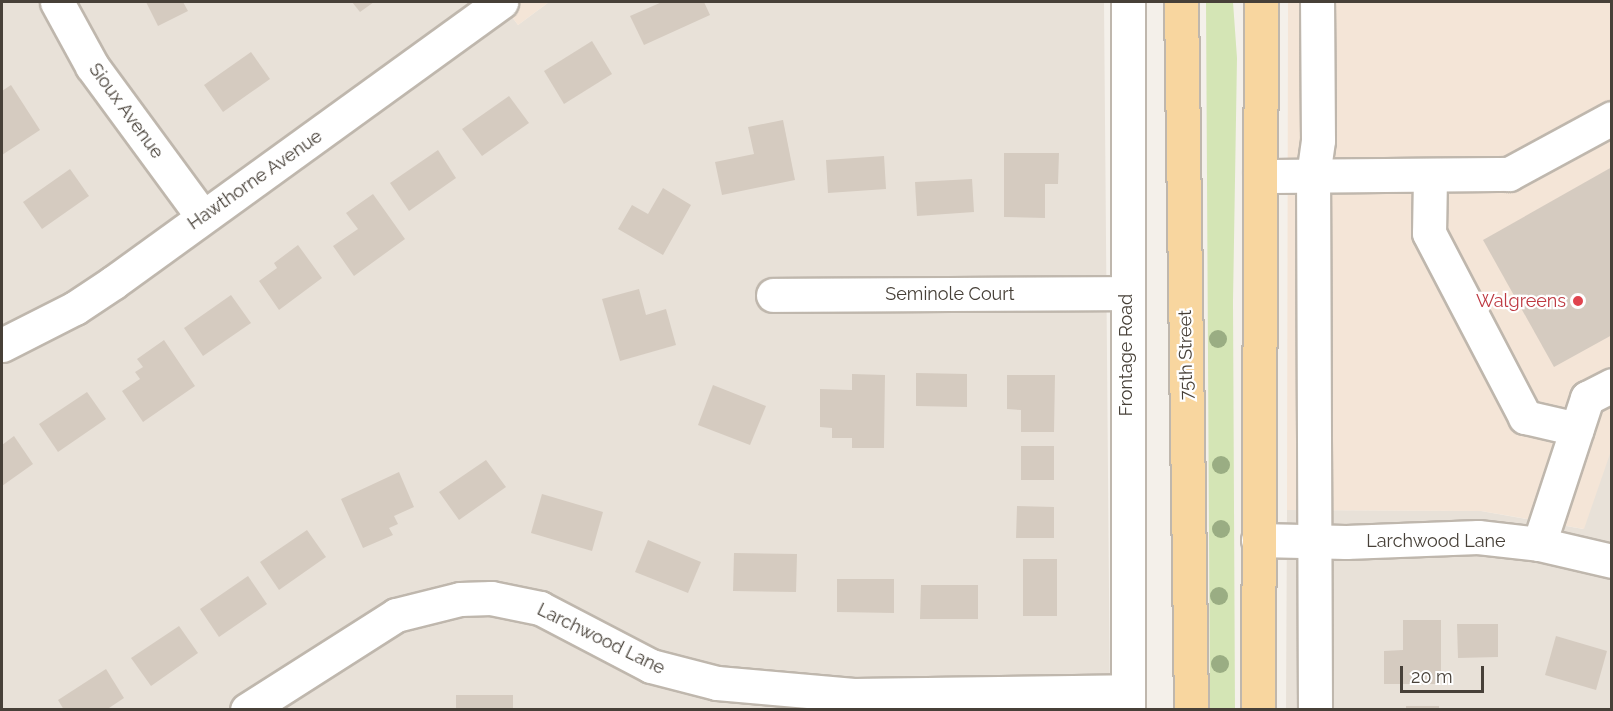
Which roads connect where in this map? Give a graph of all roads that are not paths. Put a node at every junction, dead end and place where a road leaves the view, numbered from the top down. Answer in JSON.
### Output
{"nodes":[{"id":1,"x":57,"y":2,"type":"edge"},
{"id":2,"x":501,"y":2,"type":"edge"},
{"id":3,"x":1128,"y":2,"type":"edge"},
{"id":4,"x":1181,"y":2,"type":"edge"},
{"id":5,"x":1261,"y":2,"type":"edge"},
{"id":6,"x":1317,"y":2,"type":"edge"},
{"id":7,"x":1611,"y":118,"type":"edge"},
{"id":8,"x":1260,"y":176,"type":"junction"},
{"id":9,"x":1312,"y":176,"type":"junction"},
{"id":10,"x":1430,"y":177,"type":"junction"},
{"id":11,"x":202,"y":216,"type":"junction"},
{"id":12,"x":1126,"y":293,"type":"junction"},
{"id":13,"x":773,"y":295,"type":"dead end"},
{"id":14,"x":2,"y":345,"type":"edge"},
{"id":15,"x":1611,"y":385,"type":"edge"},
{"id":16,"x":1577,"y":429,"type":"junction"},
{"id":17,"x":1258,"y":540,"type":"junction"},
{"id":18,"x":1312,"y":542,"type":"junction"},
{"id":19,"x":1539,"y":544,"type":"junction"},
{"id":20,"x":1611,"y":561,"type":"edge"},
{"id":21,"x":1128,"y":700,"type":"edge"},
{"id":22,"x":247,"y":710,"type":"edge"},
{"id":23,"x":1191,"y":710,"type":"edge"},
{"id":24,"x":1258,"y":710,"type":"edge"},
{"id":25,"x":1315,"y":710,"type":"edge"}],
"edges":[{"from":1,"to":11,"type":"street","name":"Sioux Avenue"},
{"from":2,"to":11,"type":"street","name":"Hawthorne Avenue"},
{"from":3,"to":12,"type":"street","name":"Frontage Road"},
{"from":4,"to":23,"type":"main road","name":"75th Street"},
{"from":5,"to":8,"type":"main road"},
{"from":6,"to":9,"type":"street"},
{"from":7,"to":10,"type":"street"},
{"from":8,"to":9,"type":"street"},
{"from":8,"to":17,"type":"main road"},
{"from":9,"to":10,"type":"street"},
{"from":9,"to":18,"type":"street"},
{"from":10,"to":16,"type":"street"},
{"from":11,"to":14,"type":"street","name":"Hawthorne Avenue"},
{"from":12,"to":13,"type":"street","name":"Seminole Court"},
{"from":12,"to":21,"type":"street","name":"Frontage Road"},
{"from":15,"to":16,"type":"street"},
{"from":16,"to":19,"type":"street"},
{"from":17,"to":18,"type":"street","name":"Larchwood Lane"},
{"from":17,"to":24,"type":"main road"},
{"from":18,"to":19,"type":"street","name":"Larchwood Lane"},
{"from":18,"to":25,"type":"street"},
{"from":19,"to":20,"type":"street","name":"Larchwood Lane"},
{"from":21,"to":22,"type":"street","name":"Larchwood Lane"}]}
